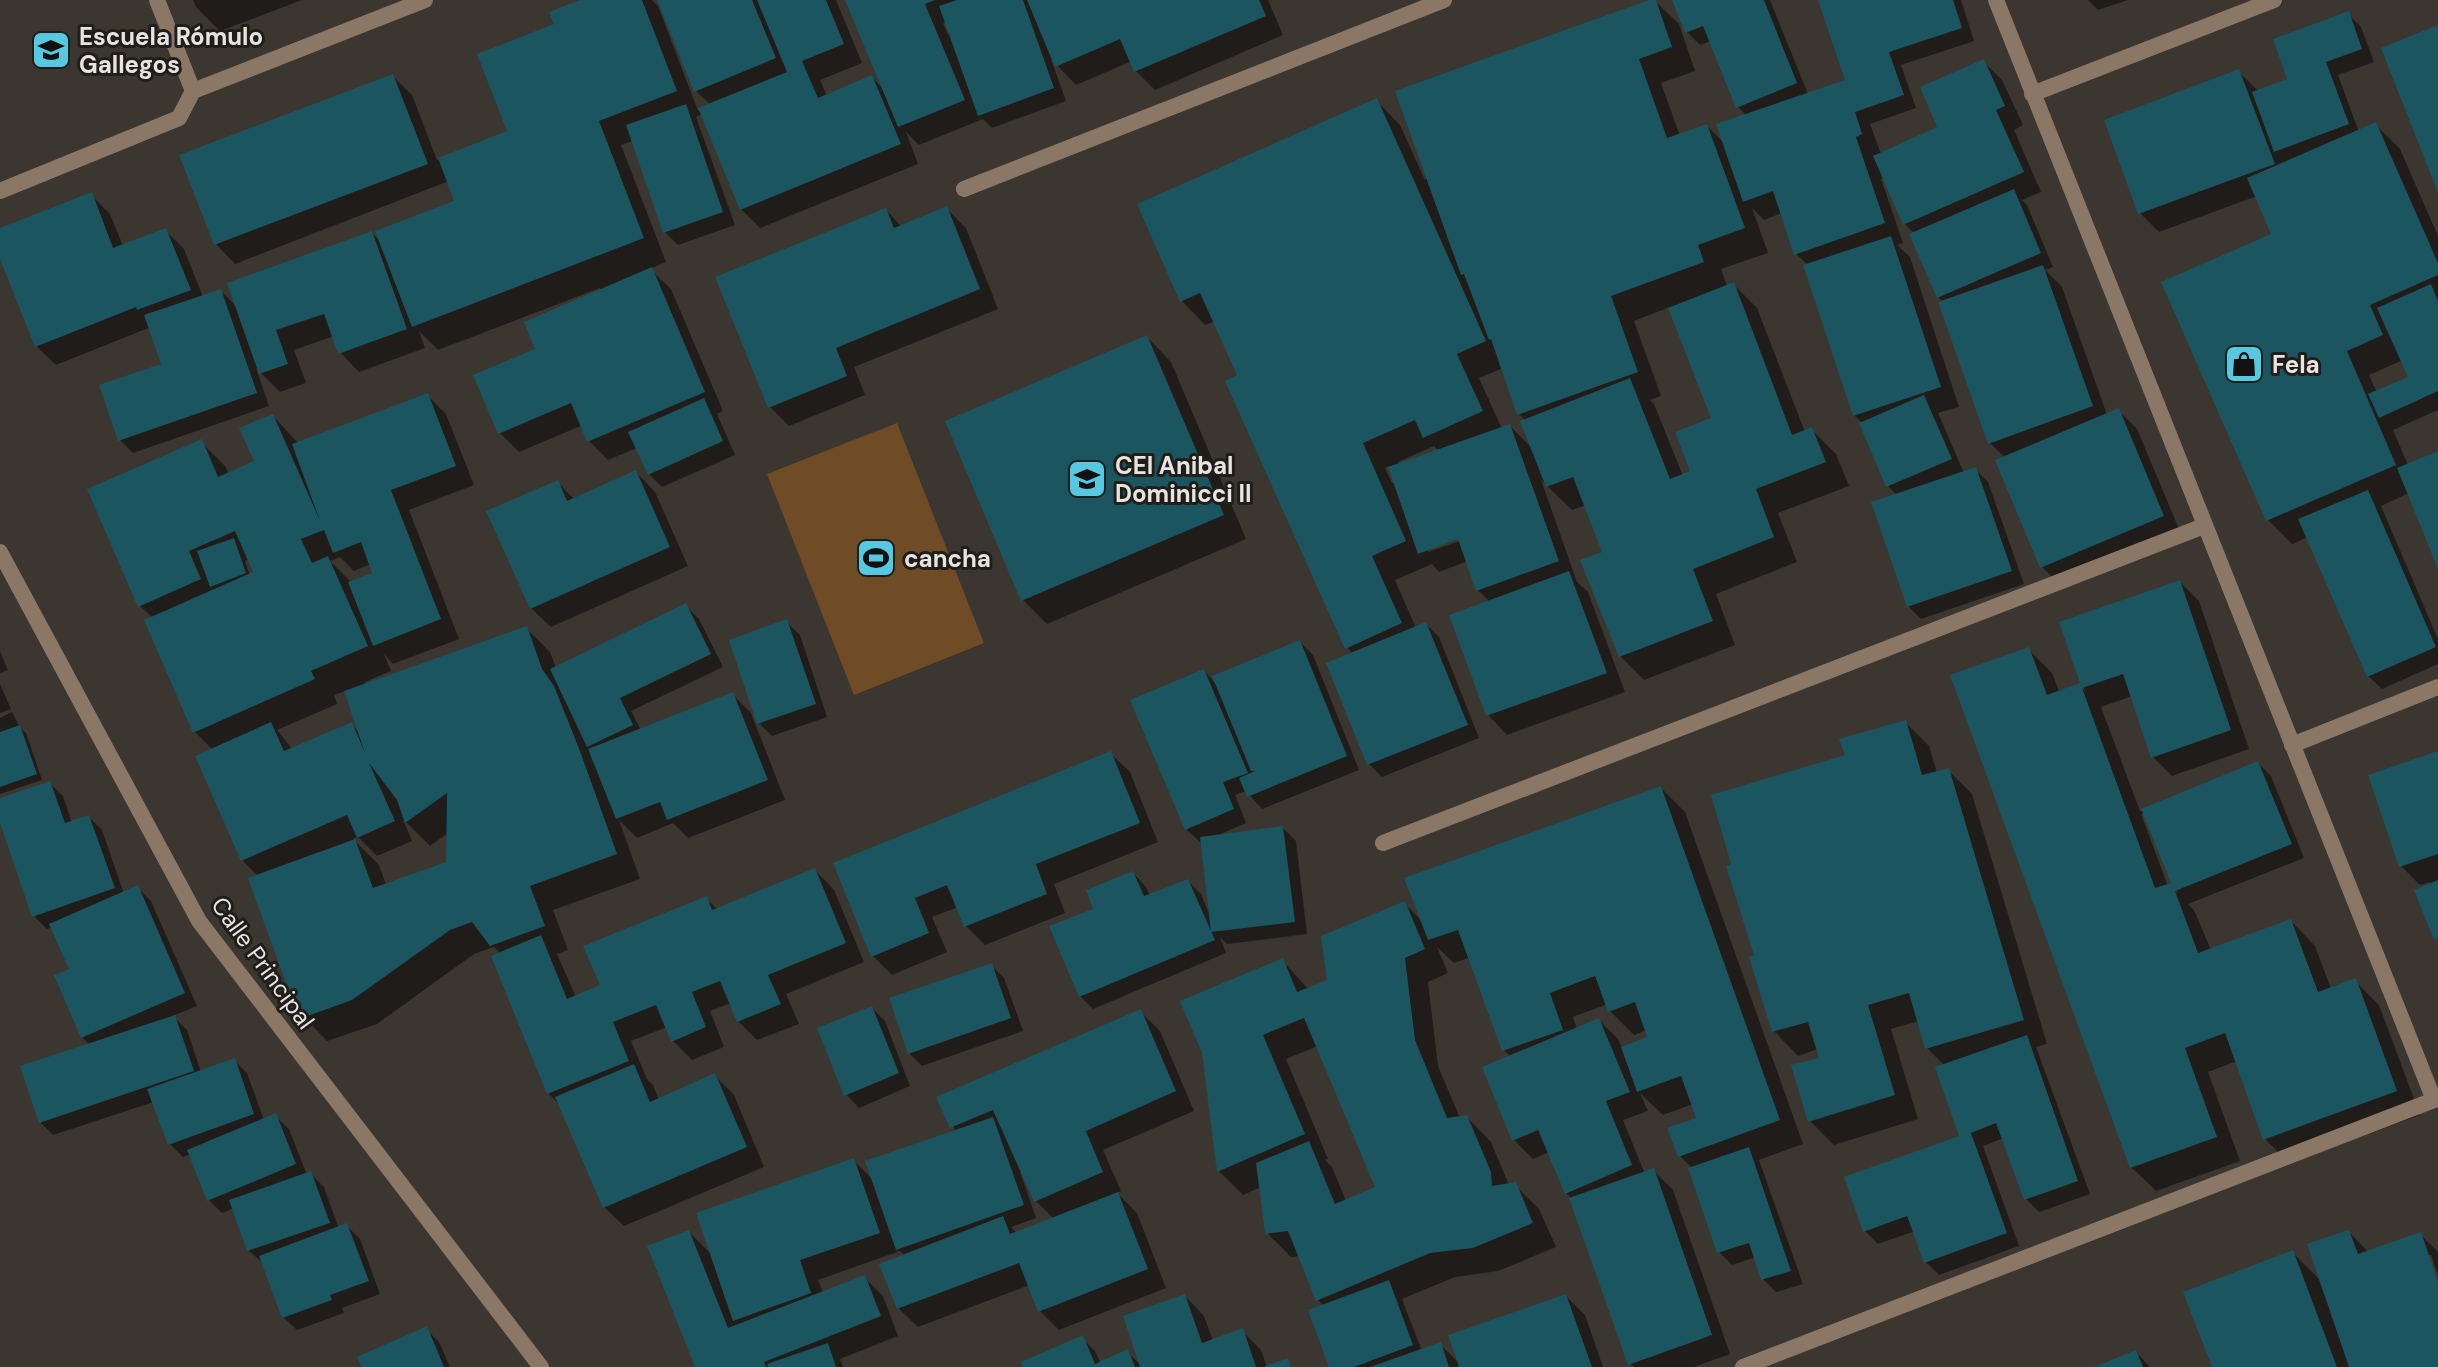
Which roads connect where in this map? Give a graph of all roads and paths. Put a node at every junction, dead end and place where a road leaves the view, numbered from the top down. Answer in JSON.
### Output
{"nodes":[{"id":1,"x":157,"y":0,"type":"edge"},
{"id":2,"x":425,"y":0,"type":"edge"},
{"id":3,"x":1444,"y":0,"type":"edge"},
{"id":4,"x":1996,"y":0,"type":"edge"},
{"id":5,"x":2274,"y":0,"type":"edge"},
{"id":6,"x":193,"y":91,"type":"junction"},
{"id":7,"x":2032,"y":94,"type":"junction"},
{"id":8,"x":964,"y":189,"type":"dead end"},
{"id":9,"x":0,"y":191,"type":"edge"},
{"id":10,"x":2204,"y":526,"type":"junction"},
{"id":11,"x":0,"y":552,"type":"edge"},
{"id":12,"x":2438,"y":687,"type":"edge"},
{"id":13,"x":2292,"y":745,"type":"junction"},
{"id":14,"x":1383,"y":843,"type":"dead end"},
{"id":15,"x":2436,"y":1099,"type":"edge"},
{"id":16,"x":541,"y":1367,"type":"edge"},
{"id":17,"x":1743,"y":1367,"type":"edge"}],
"edges":[{"from":1,"to":6,"type":"street"},
{"from":2,"to":6,"type":"street"},
{"from":3,"to":8,"type":"street"},
{"from":4,"to":7,"type":"street"},
{"from":5,"to":7,"type":"street"},
{"from":6,"to":9,"type":"street"},
{"from":7,"to":10,"type":"street"},
{"from":10,"to":13,"type":"street"},
{"from":10,"to":14,"type":"street"},
{"from":11,"to":16,"type":"street","name":"Calle Principal"},
{"from":12,"to":13,"type":"street"},
{"from":13,"to":15,"type":"street"},
{"from":15,"to":17,"type":"street"}]}
